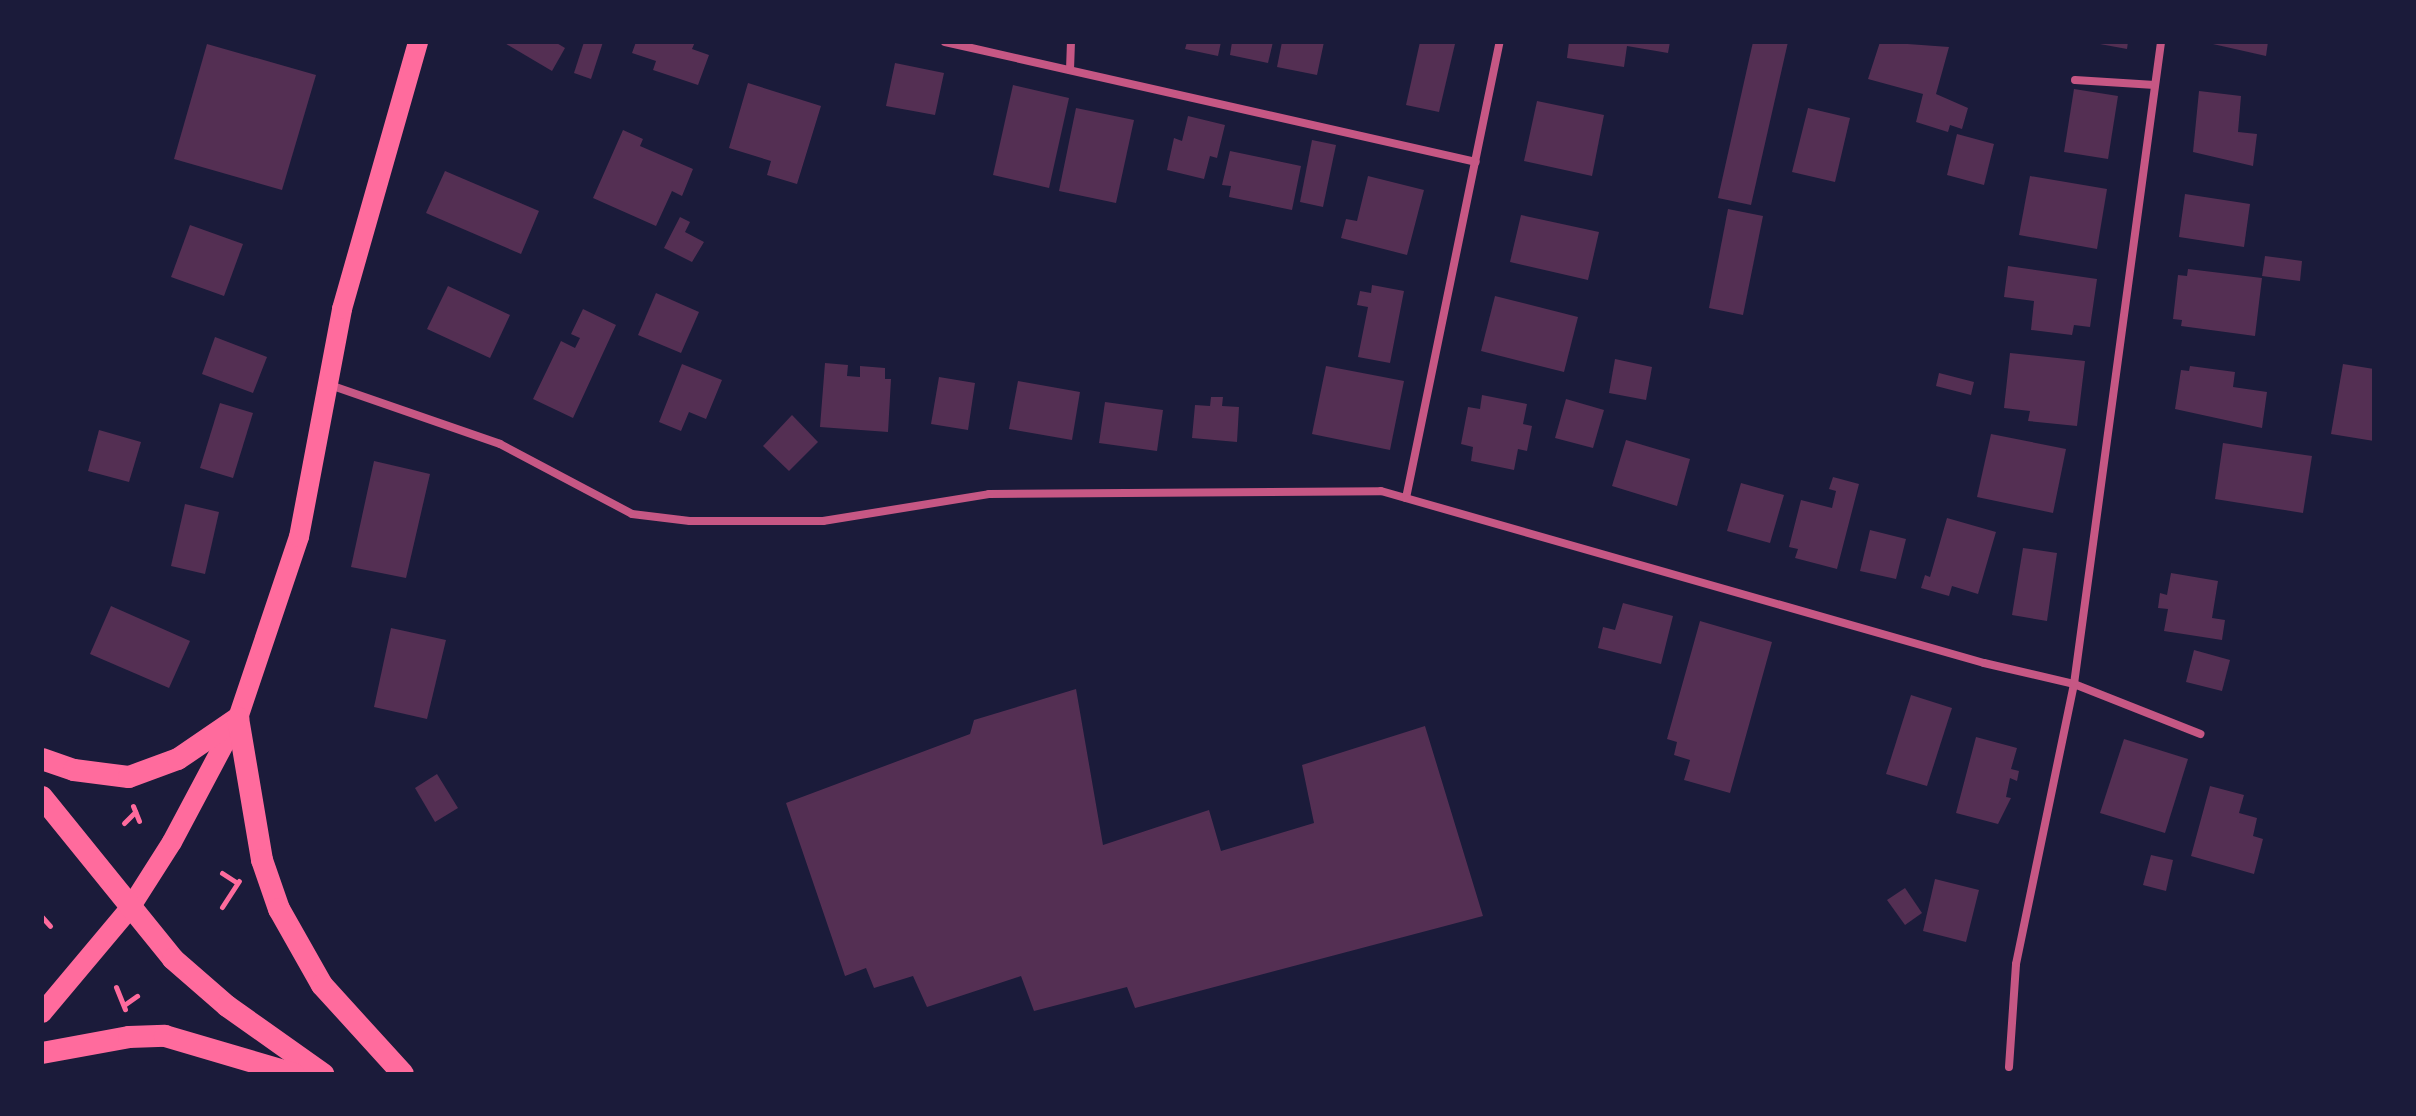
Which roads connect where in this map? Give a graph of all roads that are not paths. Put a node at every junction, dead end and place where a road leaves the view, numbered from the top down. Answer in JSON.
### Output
{"nodes":[{"id":1,"x":418,"y":42,"type":"edge"},
{"id":2,"x":945,"y":42,"type":"edge"},
{"id":3,"x":1071,"y":42,"type":"edge"},
{"id":4,"x":1500,"y":42,"type":"edge"},
{"id":5,"x":2161,"y":42,"type":"edge"},
{"id":6,"x":1070,"y":70,"type":"junction"},
{"id":7,"x":2075,"y":80,"type":"dead end"},
{"id":8,"x":2155,"y":85,"type":"junction"},
{"id":9,"x":1476,"y":162,"type":"junction"},
{"id":10,"x":326,"y":384,"type":"junction"},
{"id":11,"x":1406,"y":498,"type":"junction"},
{"id":12,"x":2074,"y":684,"type":"junction"},
{"id":13,"x":238,"y":718,"type":"junction"},
{"id":14,"x":2200,"y":734,"type":"dead end"},
{"id":15,"x":42,"y":759,"type":"edge"},
{"id":16,"x":42,"y":797,"type":"edge"},
{"id":17,"x":130,"y":908,"type":"junction"},
{"id":18,"x":42,"y":1013,"type":"edge"},
{"id":19,"x":42,"y":1053,"type":"edge"},
{"id":20,"x":2009,"y":1067,"type":"dead end"},
{"id":21,"x":294,"y":1074,"type":"edge"},
{"id":22,"x":323,"y":1074,"type":"edge"},
{"id":23,"x":403,"y":1074,"type":"edge"}],
"edges":[{"from":1,"to":10,"type":"main road"},
{"from":2,"to":6,"type":"street"},
{"from":3,"to":6,"type":"street"},
{"from":4,"to":9,"type":"street"},
{"from":5,"to":8,"type":"street"},
{"from":6,"to":9,"type":"street"},
{"from":7,"to":8,"type":"street"},
{"from":8,"to":12,"type":"street"},
{"from":9,"to":11,"type":"street"},
{"from":10,"to":11,"type":"street"},
{"from":10,"to":13,"type":"main road"},
{"from":11,"to":12,"type":"street"},
{"from":12,"to":14,"type":"street"},
{"from":12,"to":20,"type":"street"},
{"from":13,"to":15,"type":"highway"},
{"from":13,"to":17,"type":"main road"},
{"from":13,"to":23,"type":"highway"},
{"from":16,"to":17,"type":"highway"},
{"from":17,"to":18,"type":"main road"},
{"from":17,"to":22,"type":"highway"},
{"from":19,"to":21,"type":"highway"}]}
